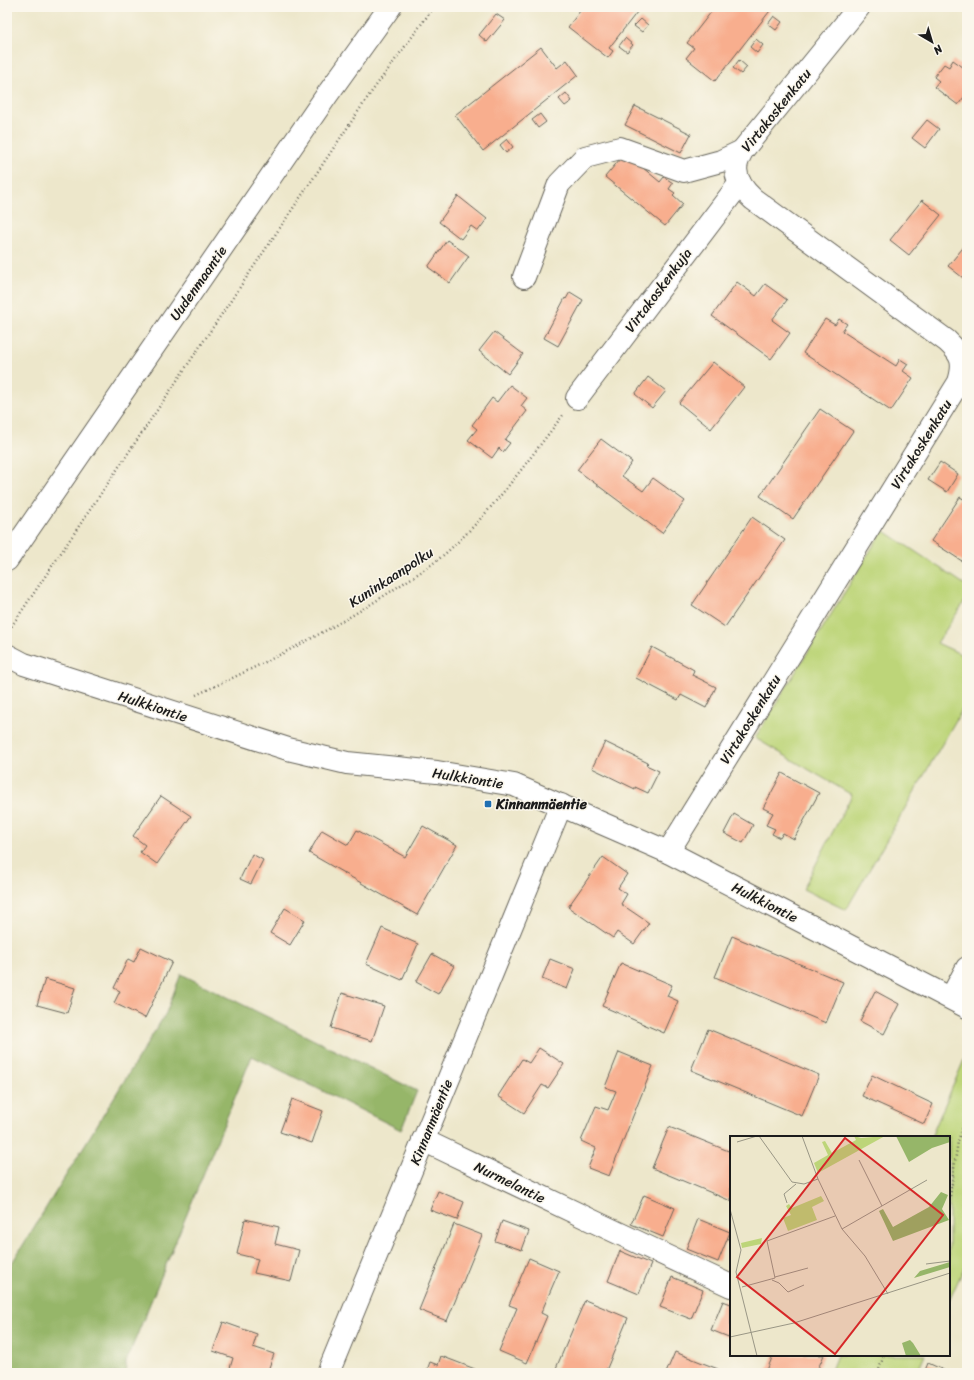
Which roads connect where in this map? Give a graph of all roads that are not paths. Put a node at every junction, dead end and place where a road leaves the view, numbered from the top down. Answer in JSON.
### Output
{"nodes":[{"id":1,"x":390,"y":7,"type":"edge"},
{"id":2,"x":859,"y":7,"type":"edge"},
{"id":3,"x":742,"y":151,"type":"junction"},
{"id":4,"x":740,"y":182,"type":"junction"},
{"id":5,"x":524,"y":277,"type":"dead end"},
{"id":6,"x":577,"y":398,"type":"road end"},
{"id":7,"x":7,"y":560,"type":"edge"},
{"id":8,"x":7,"y":655,"type":"edge"},
{"id":9,"x":561,"y":805,"type":"junction"},
{"id":10,"x":668,"y":852,"type":"junction"},
{"id":11,"x":967,"y":968,"type":"edge"},
{"id":12,"x":959,"y":1003,"type":"edge"},
{"id":13,"x":423,"y":1140,"type":"junction"},
{"id":14,"x":730,"y":1286,"type":"edge"},
{"id":15,"x":328,"y":1373,"type":"edge"}],
"edges":[{"from":1,"to":7,"type":"street","name":"Uudenmaantie"},
{"from":2,"to":3,"type":"street","name":"Virtakoskenkatu"},
{"from":3,"to":4,"type":"street","name":"Virtakoskenkatu"},
{"from":3,"to":5,"type":"street"},
{"from":4,"to":6,"type":"street","name":"Virtakoskenkuja"},
{"from":4,"to":10,"type":"street","name":"Virtakoskenkatu"},
{"from":8,"to":9,"type":"street","name":"Hulkkiontie"},
{"from":9,"to":10,"type":"street","name":"Hulkkiontie"},
{"from":9,"to":13,"type":"street","name":"Kinnanmäentie"},
{"from":10,"to":12,"type":"street","name":"Hulkkiontie"},
{"from":11,"to":12,"type":"street"},
{"from":13,"to":14,"type":"street","name":"Nurmelantie"},
{"from":13,"to":15,"type":"street","name":"Kinnanmäentie"}]}
